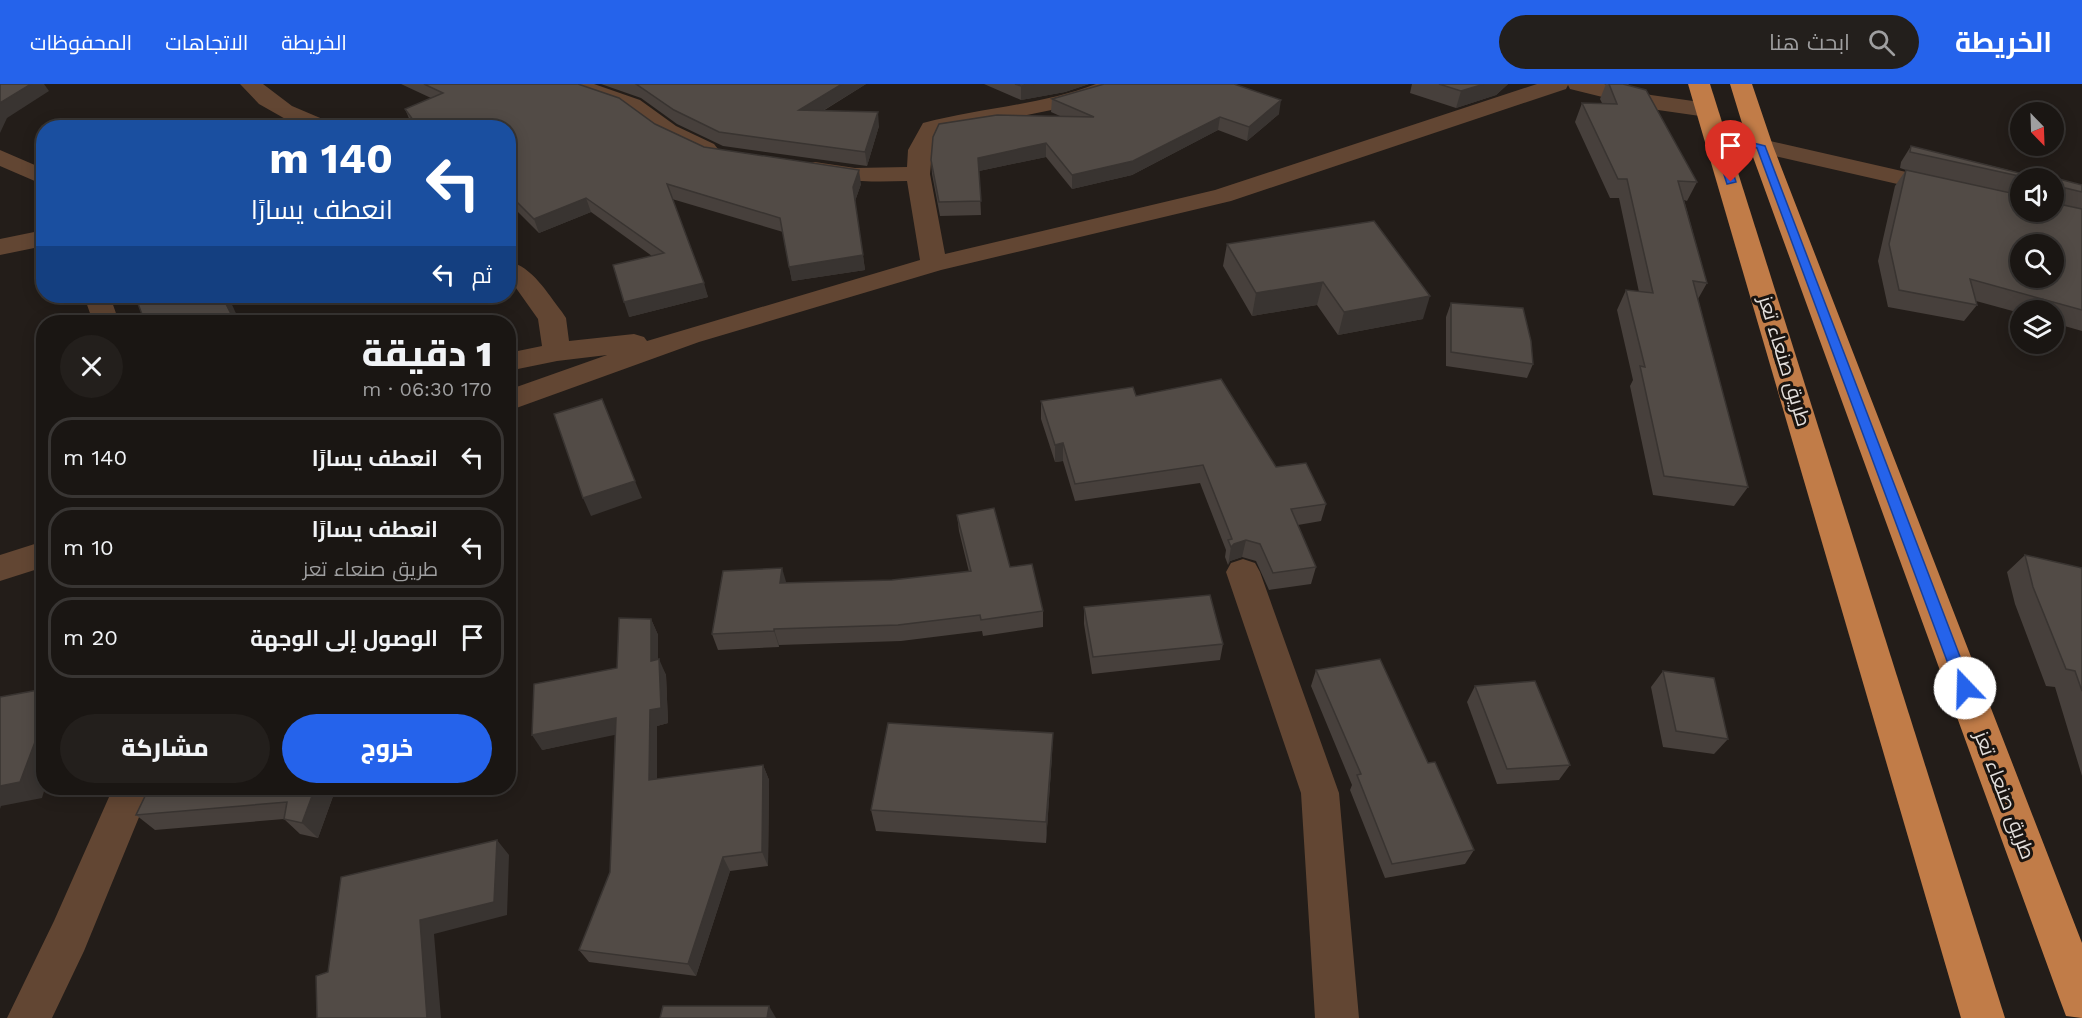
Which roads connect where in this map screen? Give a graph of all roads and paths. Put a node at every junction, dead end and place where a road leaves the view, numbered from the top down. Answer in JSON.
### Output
{"nodes":[{"id":1,"x":250,"y":84,"type":"edge"},
{"id":2,"x":573,"y":84,"type":"edge"},
{"id":3,"x":1116,"y":84,"type":"edge"},
{"id":4,"x":1558,"y":84,"type":"edge"},
{"id":5,"x":1578,"y":84,"type":"edge"},
{"id":6,"x":1741,"y":84,"type":"edge"},
{"id":7,"x":1708,"y":110,"type":"edge"},
{"id":8,"x":303,"y":120,"type":"edge"},
{"id":9,"x":1761,"y":146,"type":"junction"},
{"id":10,"x":727,"y":156,"type":"edge"},
{"id":11,"x":0,"y":157,"type":"edge"},
{"id":12,"x":793,"y":166,"type":"edge"},
{"id":13,"x":36,"y":174,"type":"edge"},
{"id":14,"x":918,"y":174,"type":"junction"},
{"id":15,"x":2010,"y":204,"type":"edge"},
{"id":16,"x":36,"y":240,"type":"edge"},
{"id":17,"x":0,"y":247,"type":"edge"},
{"id":18,"x":934,"y":264,"type":"junction"},
{"id":19,"x":516,"y":275,"type":"edge"},
{"id":20,"x":689,"y":336,"type":"junction"},
{"id":21,"x":557,"y":352,"type":"junction"},
{"id":22,"x":516,"y":360,"type":"edge"},
{"id":23,"x":516,"y":398,"type":"edge"},
{"id":24,"x":36,"y":557,"type":"edge"},
{"id":25,"x":0,"y":568,"type":"edge"},
{"id":26,"x":1243,"y":572,"type":"dead end"},
{"id":27,"x":129,"y":795,"type":"edge"},
{"id":28,"x":2082,"y":1000,"type":"edge"},
{"id":29,"x":29,"y":1018,"type":"edge"},
{"id":30,"x":1336,"y":1018,"type":"edge"},
{"id":31,"x":1983,"y":1018,"type":"edge"}],
"edges":[{"from":1,"to":8,"type":"street"},
{"from":2,"to":10,"type":"street"},
{"from":3,"to":14,"type":"street"},
{"from":4,"to":18,"type":"street"},
{"from":5,"to":7,"type":"street"},
{"from":6,"to":9,"type":"highway","name":"طريق صنعاء تعز"},
{"from":7,"to":9,"type":"highway"},
{"from":7,"to":31,"type":"highway","name":"طريق صنعاء تعز"},
{"from":9,"to":15,"type":"street"},
{"from":9,"to":28,"type":"highway","name":"طريق صنعاء تعز"},
{"from":11,"to":13,"type":"street"},
{"from":12,"to":14,"type":"street"},
{"from":14,"to":18,"type":"street"},
{"from":16,"to":17,"type":"street"},
{"from":18,"to":20,"type":"street"},
{"from":19,"to":21,"type":"street"},
{"from":20,"to":21,"type":"street"},
{"from":20,"to":23,"type":"street"},
{"from":21,"to":22,"type":"street"},
{"from":24,"to":25,"type":"street"},
{"from":26,"to":30,"type":"street"},
{"from":27,"to":29,"type":"street"}]}
